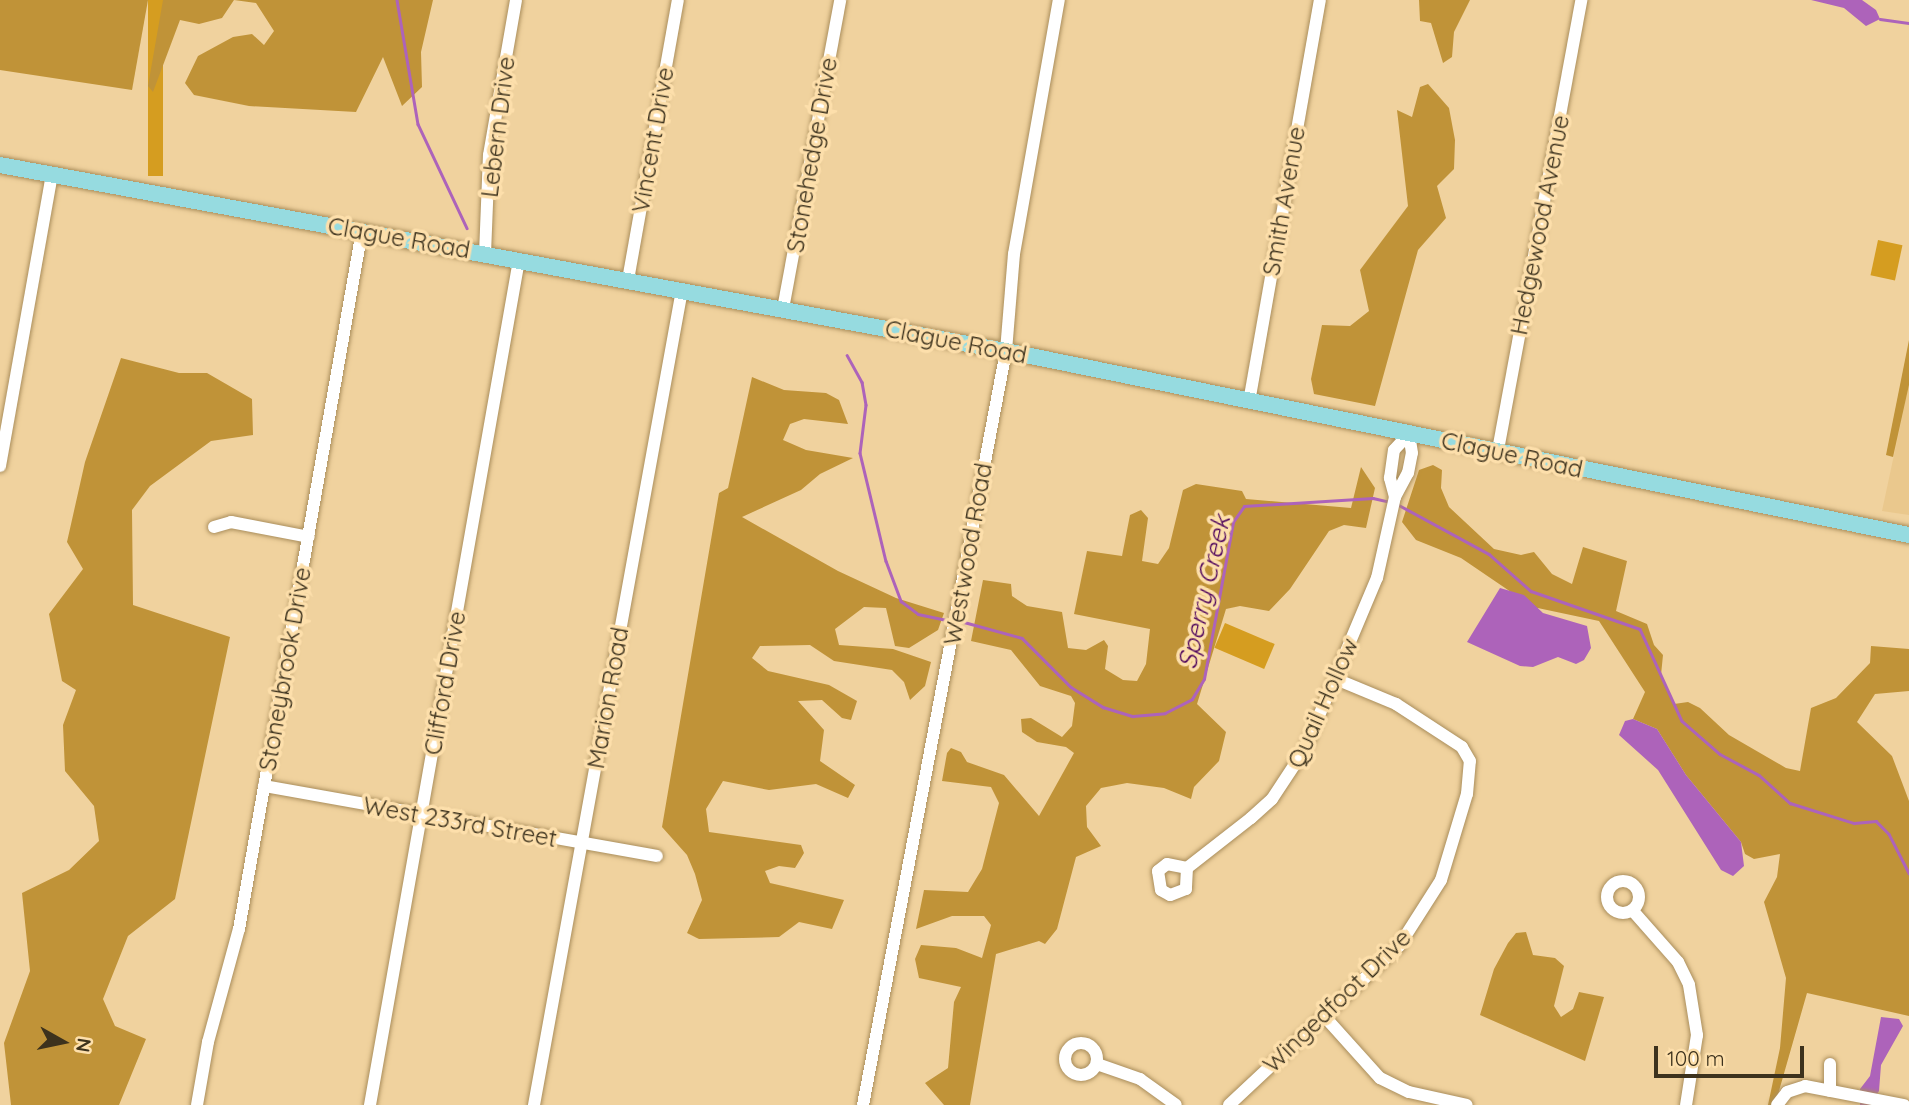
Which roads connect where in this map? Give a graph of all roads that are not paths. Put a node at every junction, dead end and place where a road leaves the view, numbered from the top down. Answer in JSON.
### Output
{"nodes":[{"id":1,"x":516,"y":0,"type":"edge"},
{"id":2,"x":678,"y":0,"type":"edge"},
{"id":3,"x":840,"y":0,"type":"edge"},
{"id":4,"x":1059,"y":0,"type":"edge"},
{"id":5,"x":1320,"y":0,"type":"edge"},
{"id":6,"x":1581,"y":0,"type":"edge"},
{"id":7,"x":0,"y":165,"type":"edge"},
{"id":8,"x":52,"y":175,"type":"junction"},
{"id":9,"x":362,"y":231,"type":"junction"},
{"id":10,"x":485,"y":254,"type":"junction"},
{"id":11,"x":519,"y":260,"type":"junction"},
{"id":12,"x":628,"y":280,"type":"junction"},
{"id":13,"x":682,"y":290,"type":"junction"},
{"id":14,"x":783,"y":309,"type":"junction"},
{"id":15,"x":1006,"y":351,"type":"junction"},
{"id":16,"x":1249,"y":402,"type":"junction"},
{"id":17,"x":1409,"y":434,"type":"junction"},
{"id":18,"x":1498,"y":450,"type":"junction"},
{"id":19,"x":0,"y":466,"type":"edge"},
{"id":20,"x":214,"y":527,"type":"dead end"},
{"id":21,"x":1909,"y":535,"type":"edge"},
{"id":22,"x":309,"y":537,"type":"junction"},
{"id":23,"x":1336,"y":679,"type":"junction"},
{"id":24,"x":264,"y":786,"type":"junction"},
{"id":25,"x":422,"y":814,"type":"junction"},
{"id":26,"x":581,"y":844,"type":"junction"},
{"id":27,"x":657,"y":856,"type":"dead end"},
{"id":28,"x":1187,"y":868,"type":"dead end"},
{"id":29,"x":1633,"y":911,"type":"dead end"},
{"id":30,"x":1325,"y":1017,"type":"junction"},
{"id":31,"x":1830,"y":1063,"type":"dead end"},
{"id":32,"x":1097,"y":1064,"type":"dead end"},
{"id":33,"x":1830,"y":1091,"type":"junction"},
{"id":34,"x":197,"y":1105,"type":"edge"},
{"id":35,"x":370,"y":1105,"type":"edge"},
{"id":36,"x":534,"y":1105,"type":"edge"},
{"id":37,"x":863,"y":1105,"type":"edge"},
{"id":38,"x":1176,"y":1105,"type":"edge"},
{"id":39,"x":1228,"y":1105,"type":"edge"},
{"id":40,"x":1466,"y":1105,"type":"edge"},
{"id":41,"x":1686,"y":1105,"type":"edge"},
{"id":42,"x":1777,"y":1105,"type":"edge"},
{"id":43,"x":1904,"y":1105,"type":"edge"}],
"edges":[{"from":1,"to":10,"type":"street","name":"Lebern Drive"},
{"from":2,"to":12,"type":"street","name":"Vincent Drive"},
{"from":3,"to":14,"type":"street","name":"Stonehedge Drive"},
{"from":4,"to":15,"type":"street","name":"Westwood Road"},
{"from":5,"to":16,"type":"street","name":"Smith Avenue"},
{"from":6,"to":18,"type":"street","name":"Hedgewood Avenue"},
{"from":7,"to":8,"type":"main road","name":"Clague Road"},
{"from":8,"to":9,"type":"main road","name":"Clague Road"},
{"from":8,"to":19,"type":"street"},
{"from":9,"to":10,"type":"main road","name":"Clague Road"},
{"from":9,"to":22,"type":"street","name":"Stoneybrook Drive"},
{"from":10,"to":11,"type":"main road","name":"Clague Road"},
{"from":11,"to":12,"type":"main road","name":"Clague Road"},
{"from":11,"to":25,"type":"street","name":"Clifford Drive"},
{"from":12,"to":13,"type":"main road","name":"Clague Road"},
{"from":13,"to":14,"type":"main road","name":"Clague Road"},
{"from":13,"to":26,"type":"street","name":"Marion Road"},
{"from":14,"to":15,"type":"main road","name":"Clague Road"},
{"from":15,"to":16,"type":"main road","name":"Clague Road"},
{"from":15,"to":37,"type":"street","name":"Westwood Road"},
{"from":16,"to":17,"type":"main road","name":"Clague Road"},
{"from":17,"to":18,"type":"main road","name":"Clague Road"},
{"from":17,"to":23,"type":"street","name":"Quail Hollow"},
{"from":18,"to":21,"type":"main road","name":"Clague Road"},
{"from":20,"to":22,"type":"street"},
{"from":22,"to":24,"type":"street","name":"Stoneybrook Drive"},
{"from":23,"to":28,"type":"street","name":"Quail Hollow"},
{"from":23,"to":30,"type":"street","name":"Wingedfoot Drive"},
{"from":24,"to":25,"type":"street","name":"West 233rd Street"},
{"from":24,"to":34,"type":"street","name":"Stoneybrook Drive"},
{"from":25,"to":26,"type":"street","name":"West 233rd Street"},
{"from":25,"to":35,"type":"street","name":"Clifford Drive"},
{"from":26,"to":27,"type":"street","name":"West 233rd Street"},
{"from":26,"to":36,"type":"street","name":"Marion Road"},
{"from":29,"to":41,"type":"street"},
{"from":30,"to":39,"type":"street","name":"Wingedfoot Drive"},
{"from":30,"to":40,"type":"street"},
{"from":31,"to":33,"type":"street"},
{"from":32,"to":38,"type":"street"},
{"from":33,"to":42,"type":"street"},
{"from":33,"to":43,"type":"street"}]}
